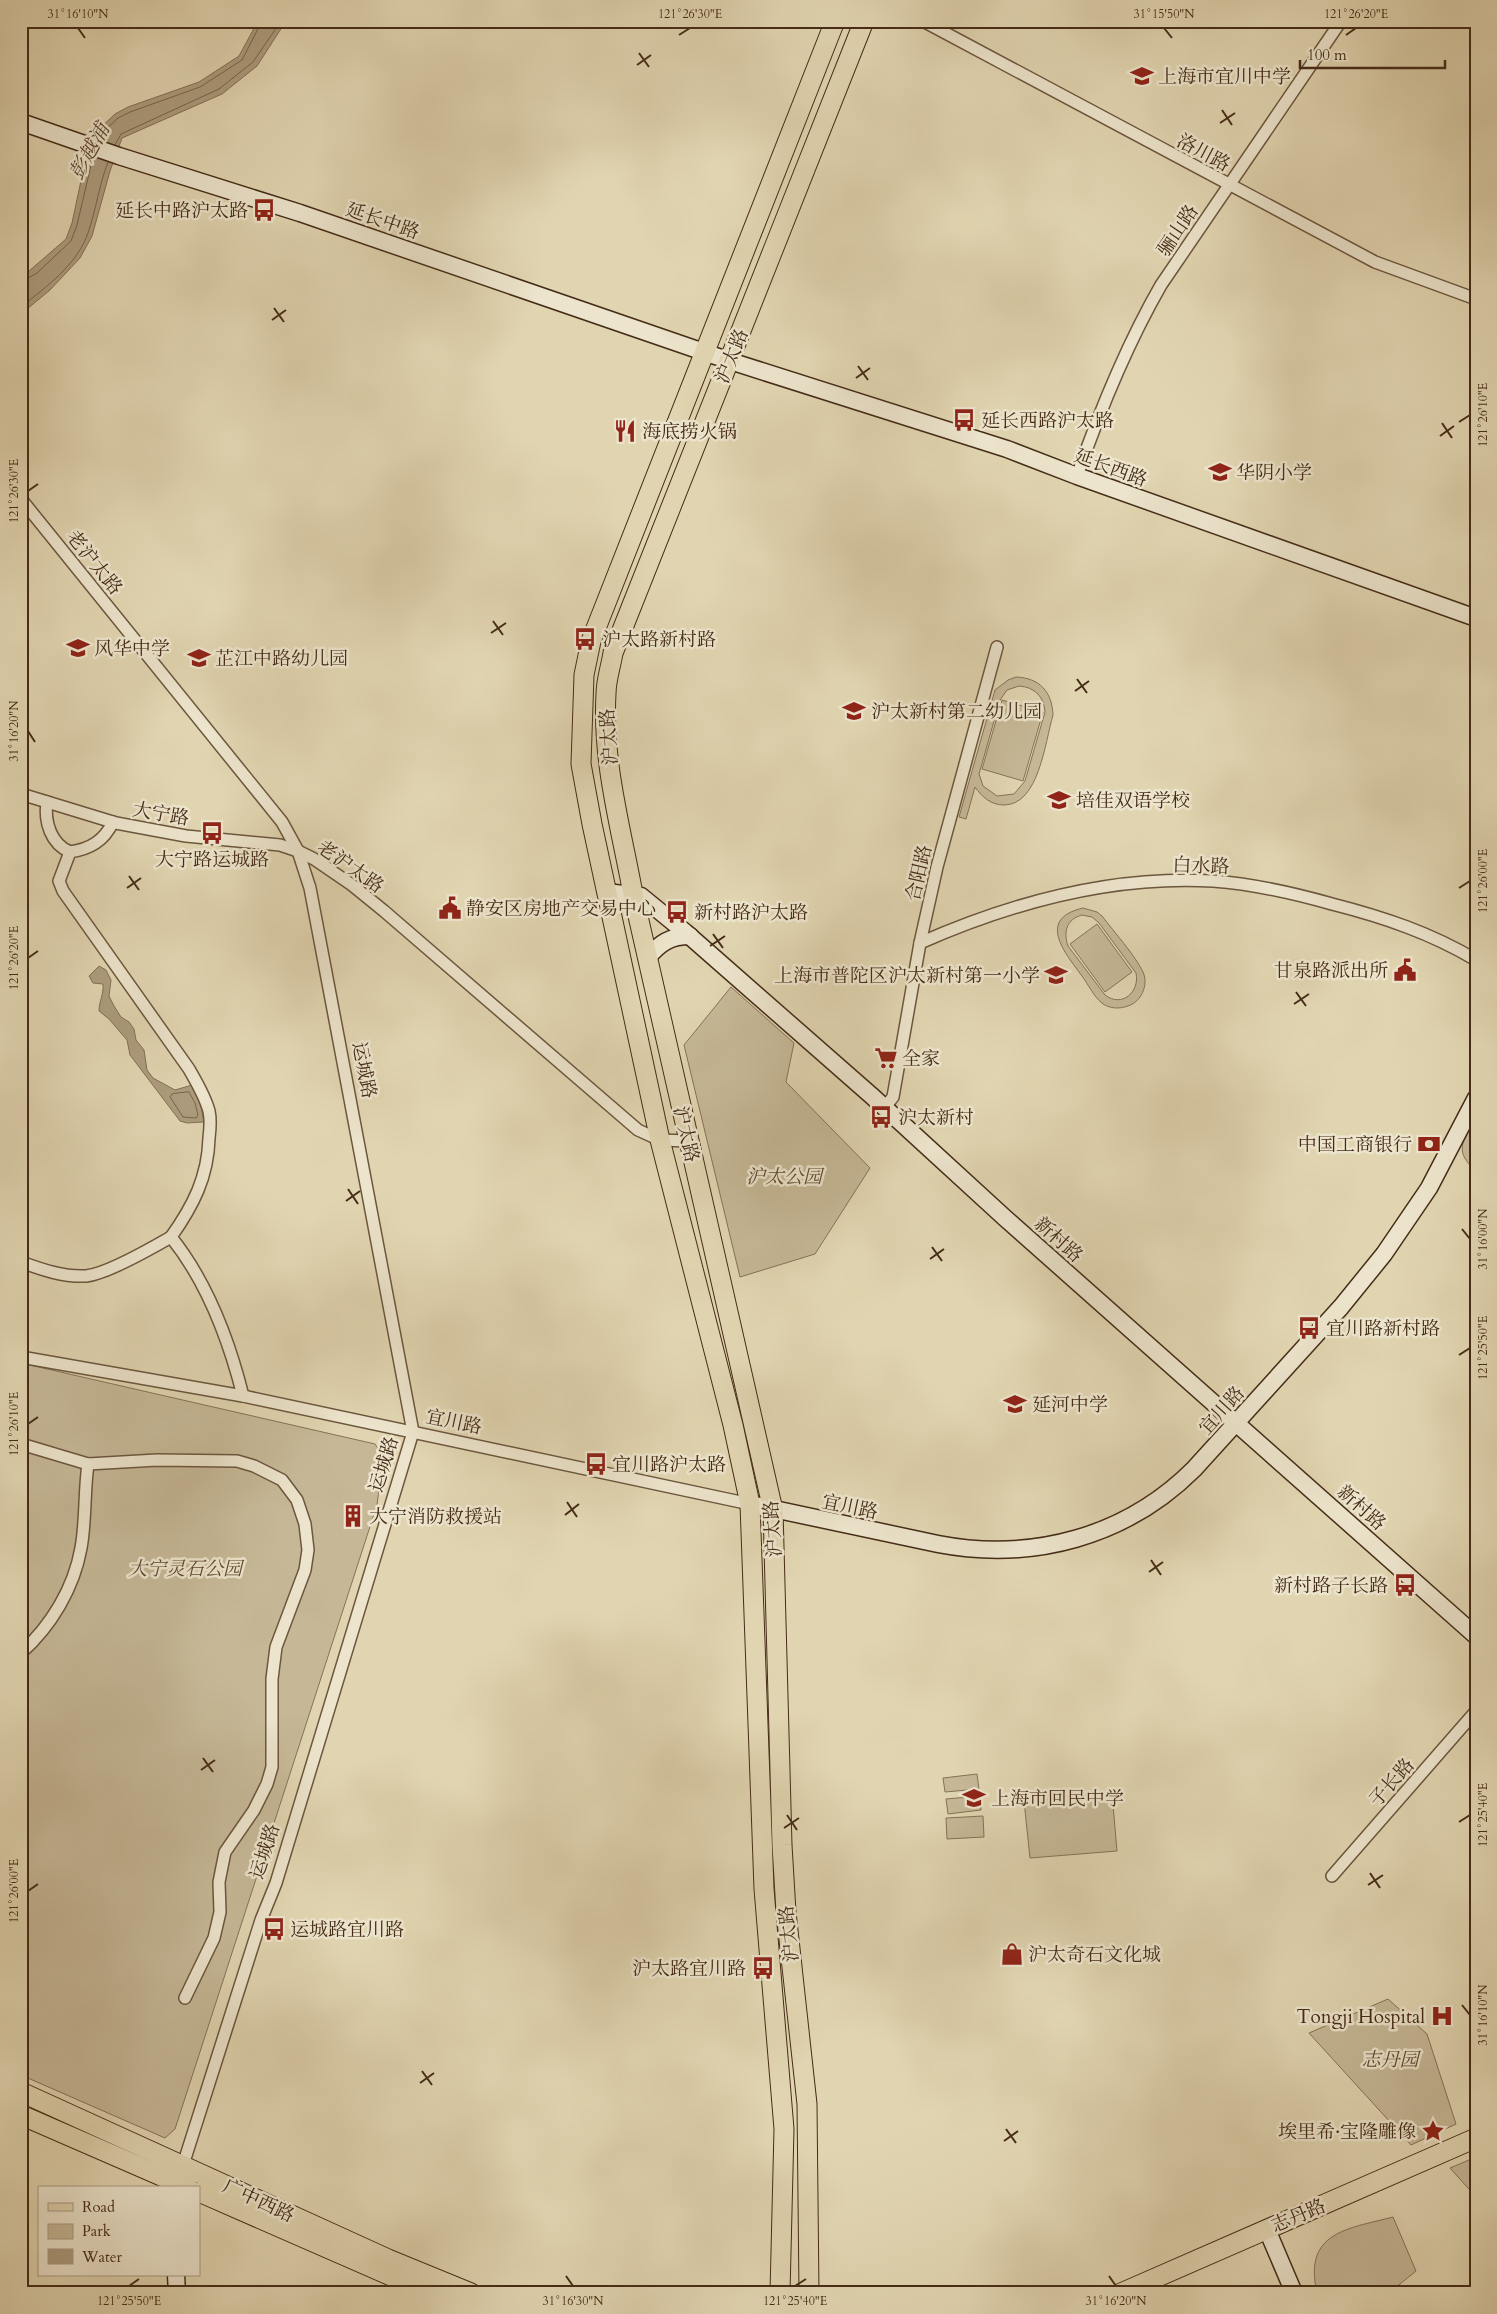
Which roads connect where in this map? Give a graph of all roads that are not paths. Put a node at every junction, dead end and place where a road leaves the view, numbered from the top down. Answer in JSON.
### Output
{"nodes":[{"id":1,"x":835,"y":21,"type":"edge"},
{"id":2,"x":864,"y":21,"type":"edge"},
{"id":3,"x":923,"y":21,"type":"edge"},
{"id":4,"x":1341,"y":21,"type":"edge"},
{"id":5,"x":21,"y":122,"type":"edge"},
{"id":6,"x":1228,"y":185,"type":"junction"},
{"id":7,"x":1476,"y":299,"type":"edge"},
{"id":8,"x":704,"y":353,"type":"junction"},
{"id":9,"x":730,"y":361,"type":"junction"},
{"id":10,"x":1077,"y":476,"type":"junction"},
{"id":11,"x":21,"y":499,"type":"edge"},
{"id":12,"x":1476,"y":618,"type":"edge"},
{"id":13,"x":997,"y":647,"type":"dead end"},
{"id":14,"x":21,"y":794,"type":"edge"},
{"id":15,"x":47,"y":802,"type":"junction"},
{"id":16,"x":113,"y":822,"type":"junction"},
{"id":17,"x":298,"y":851,"type":"junction"},
{"id":18,"x":70,"y":852,"type":"junction"},
{"id":19,"x":606,"y":892,"type":"junction"},
{"id":20,"x":633,"y":894,"type":"junction"},
{"id":21,"x":690,"y":936,"type":"junction"},
{"id":22,"x":920,"y":943,"type":"junction"},
{"id":23,"x":647,"y":958,"type":"junction"},
{"id":24,"x":1476,"y":960,"type":"edge"},
{"id":25,"x":1476,"y":1098,"type":"edge"},
{"id":26,"x":885,"y":1108,"type":"junction"},
{"id":27,"x":660,"y":1140,"type":"junction"},
{"id":28,"x":688,"y":1141,"type":"junction"},
{"id":29,"x":171,"y":1237,"type":"junction"},
{"id":30,"x":21,"y":1262,"type":"edge"},
{"id":31,"x":21,"y":1357,"type":"edge"},
{"id":32,"x":243,"y":1396,"type":"junction"},
{"id":33,"x":1236,"y":1423,"type":"junction"},
{"id":34,"x":414,"y":1432,"type":"junction"},
{"id":35,"x":21,"y":1444,"type":"edge"},
{"id":36,"x":88,"y":1464,"type":"junction"},
{"id":37,"x":750,"y":1504,"type":"junction"},
{"id":38,"x":773,"y":1510,"type":"junction"},
{"id":39,"x":1476,"y":1636,"type":"edge"},
{"id":40,"x":21,"y":1653,"type":"edge"},
{"id":41,"x":1476,"y":1710,"type":"edge"},
{"id":42,"x":1332,"y":1876,"type":"dead end"},
{"id":43,"x":185,"y":1998,"type":"dead end"},
{"id":44,"x":21,"y":2092,"type":"edge"},
{"id":45,"x":21,"y":2115,"type":"edge"},
{"id":46,"x":1476,"y":2138,"type":"edge"},
{"id":47,"x":1476,"y":2150,"type":"edge"},
{"id":48,"x":183,"y":2165,"type":"junction"},
{"id":49,"x":181,"y":2186,"type":"edge"},
{"id":50,"x":200,"y":2192,"type":"edge"},
{"id":51,"x":1268,"y":2234,"type":"junction"},
{"id":52,"x":176,"y":2276,"type":"edge"},
{"id":53,"x":177,"y":2293,"type":"edge"},
{"id":54,"x":430,"y":2293,"type":"edge"},
{"id":55,"x":471,"y":2293,"type":"edge"},
{"id":56,"x":780,"y":2293,"type":"edge"},
{"id":57,"x":809,"y":2293,"type":"edge"},
{"id":58,"x":1121,"y":2293,"type":"edge"},
{"id":59,"x":1148,"y":2293,"type":"edge"},
{"id":60,"x":1294,"y":2293,"type":"edge"}],
"edges":[{"from":1,"to":8,"type":"main road","name":"沪太路"},
{"from":2,"to":9,"type":"main road","name":"沪太路"},
{"from":3,"to":6,"type":"street","name":"洛川路"},
{"from":4,"to":6,"type":"street","name":"骊山路"},
{"from":5,"to":8,"type":"street","name":"延长中路"},
{"from":6,"to":7,"type":"street","name":"洛川路"},
{"from":6,"to":10,"type":"street","name":"骊山路"},
{"from":8,"to":9,"type":"street","name":"延长中路"},
{"from":8,"to":19,"type":"main road","name":"沪太路"},
{"from":9,"to":10,"type":"street","name":"延长西路"},
{"from":9,"to":20,"type":"main road","name":"沪太路"},
{"from":10,"to":12,"type":"street","name":"延长西路"},
{"from":11,"to":17,"type":"street","name":"老沪太路"},
{"from":13,"to":22,"type":"street","name":"合阳路"},
{"from":14,"to":15,"type":"street","name":"大宁路"},
{"from":15,"to":16,"type":"street","name":"大宁路"},
{"from":15,"to":18,"type":"street"},
{"from":16,"to":17,"type":"street","name":"大宁路"},
{"from":16,"to":18,"type":"street"},
{"from":17,"to":27,"type":"street","name":"老沪太路"},
{"from":17,"to":34,"type":"street","name":"运城路"},
{"from":18,"to":29,"type":"street"},
{"from":19,"to":20,"type":"street","name":"新村路"},
{"from":19,"to":27,"type":"main road","name":"沪太路"},
{"from":20,"to":21,"type":"street","name":"新村路"},
{"from":20,"to":23,"type":"main road","name":"沪太路"},
{"from":21,"to":23,"type":"street"},
{"from":21,"to":26,"type":"street","name":"新村路"},
{"from":22,"to":24,"type":"street","name":"白水路"},
{"from":22,"to":26,"type":"street","name":"合阳路"},
{"from":23,"to":28,"type":"main road","name":"沪太路"},
{"from":25,"to":33,"type":"street","name":"宜川路"},
{"from":26,"to":33,"type":"street","name":"新村路"},
{"from":27,"to":28,"type":"street","name":"老沪太路"},
{"from":27,"to":37,"type":"main road","name":"沪太路"},
{"from":28,"to":38,"type":"main road","name":"沪太路"},
{"from":29,"to":30,"type":"street"},
{"from":29,"to":32,"type":"street"},
{"from":31,"to":32,"type":"street","name":"宜川路"},
{"from":32,"to":34,"type":"street","name":"宜川路"},
{"from":33,"to":38,"type":"street","name":"宜川路"},
{"from":33,"to":39,"type":"street","name":"新村路"},
{"from":34,"to":37,"type":"street","name":"宜川路"},
{"from":34,"to":48,"type":"street","name":"运城路"},
{"from":35,"to":36,"type":"street"},
{"from":36,"to":40,"type":"street"},
{"from":36,"to":43,"type":"street"},
{"from":37,"to":38,"type":"street","name":"宜川路"},
{"from":37,"to":56,"type":"main road","name":"沪太路"},
{"from":38,"to":57,"type":"main road","name":"沪太路"},
{"from":41,"to":42,"type":"street","name":"子长路"},
{"from":44,"to":48,"type":"main road","name":"广中西路"},
{"from":45,"to":49,"type":"main road"},
{"from":46,"to":51,"type":"main road","name":"志丹路"},
{"from":47,"to":51,"type":"main road","name":"志丹路"},
{"from":48,"to":49,"type":"street","name":"运城路"},
{"from":48,"to":55,"type":"main road","name":"广中西路"},
{"from":50,"to":54,"type":"main road","name":"广中西路"},
{"from":51,"to":58,"type":"main road","name":"志丹路"},
{"from":51,"to":59,"type":"main road","name":"志丹路"},
{"from":51,"to":60,"type":"street"},
{"from":52,"to":53,"type":"street"}]}
